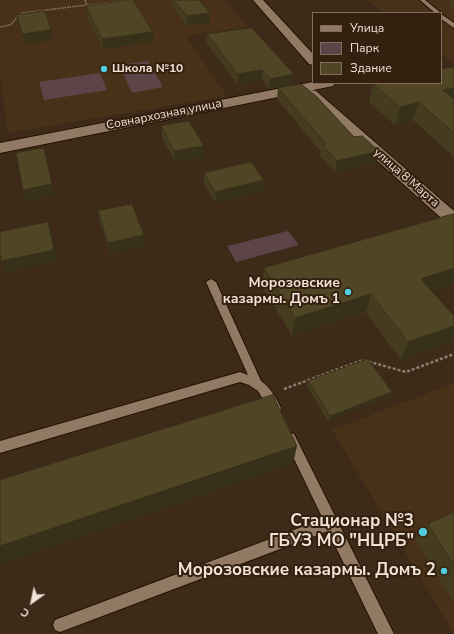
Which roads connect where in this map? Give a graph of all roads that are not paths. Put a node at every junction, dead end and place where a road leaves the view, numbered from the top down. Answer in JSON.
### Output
{"nodes":[{"id":1,"x":258,"y":0,"type":"edge"},
{"id":2,"x":422,"y":0,"type":"edge"},
{"id":3,"x":437,"y":12,"type":"edge"},
{"id":4,"x":442,"y":17,"type":"edge"},
{"id":5,"x":454,"y":26,"type":"edge"},
{"id":6,"x":312,"y":60,"type":"edge"},
{"id":7,"x":323,"y":84,"type":"edge"},
{"id":8,"x":303,"y":88,"type":"junction"},
{"id":9,"x":0,"y":148,"type":"edge"},
{"id":10,"x":454,"y":220,"type":"edge"},
{"id":11,"x":211,"y":282,"type":"dead end"},
{"id":12,"x":256,"y":382,"type":"junction"},
{"id":13,"x":279,"y":416,"type":"edge"},
{"id":14,"x":286,"y":430,"type":"edge"},
{"id":15,"x":0,"y":447,"type":"edge"},
{"id":16,"x":331,"y":523,"type":"junction"},
{"id":17,"x":60,"y":625,"type":"dead end"},
{"id":18,"x":386,"y":634,"type":"edge"}],
"edges":[{"from":1,"to":6,"type":"street"},
{"from":2,"to":3,"type":"lane"},
{"from":4,"to":5,"type":"lane"},
{"from":7,"to":8,"type":"street","name":"Совнархозная улица"},
{"from":8,"to":9,"type":"street","name":"Совнархозная улица"},
{"from":8,"to":10,"type":"street","name":"улица 8 Марта"},
{"from":11,"to":12,"type":"lane"},
{"from":12,"to":13,"type":"lane"},
{"from":12,"to":15,"type":"lane"},
{"from":14,"to":16,"type":"lane"},
{"from":16,"to":17,"type":"lane"},
{"from":16,"to":18,"type":"lane"}]}
